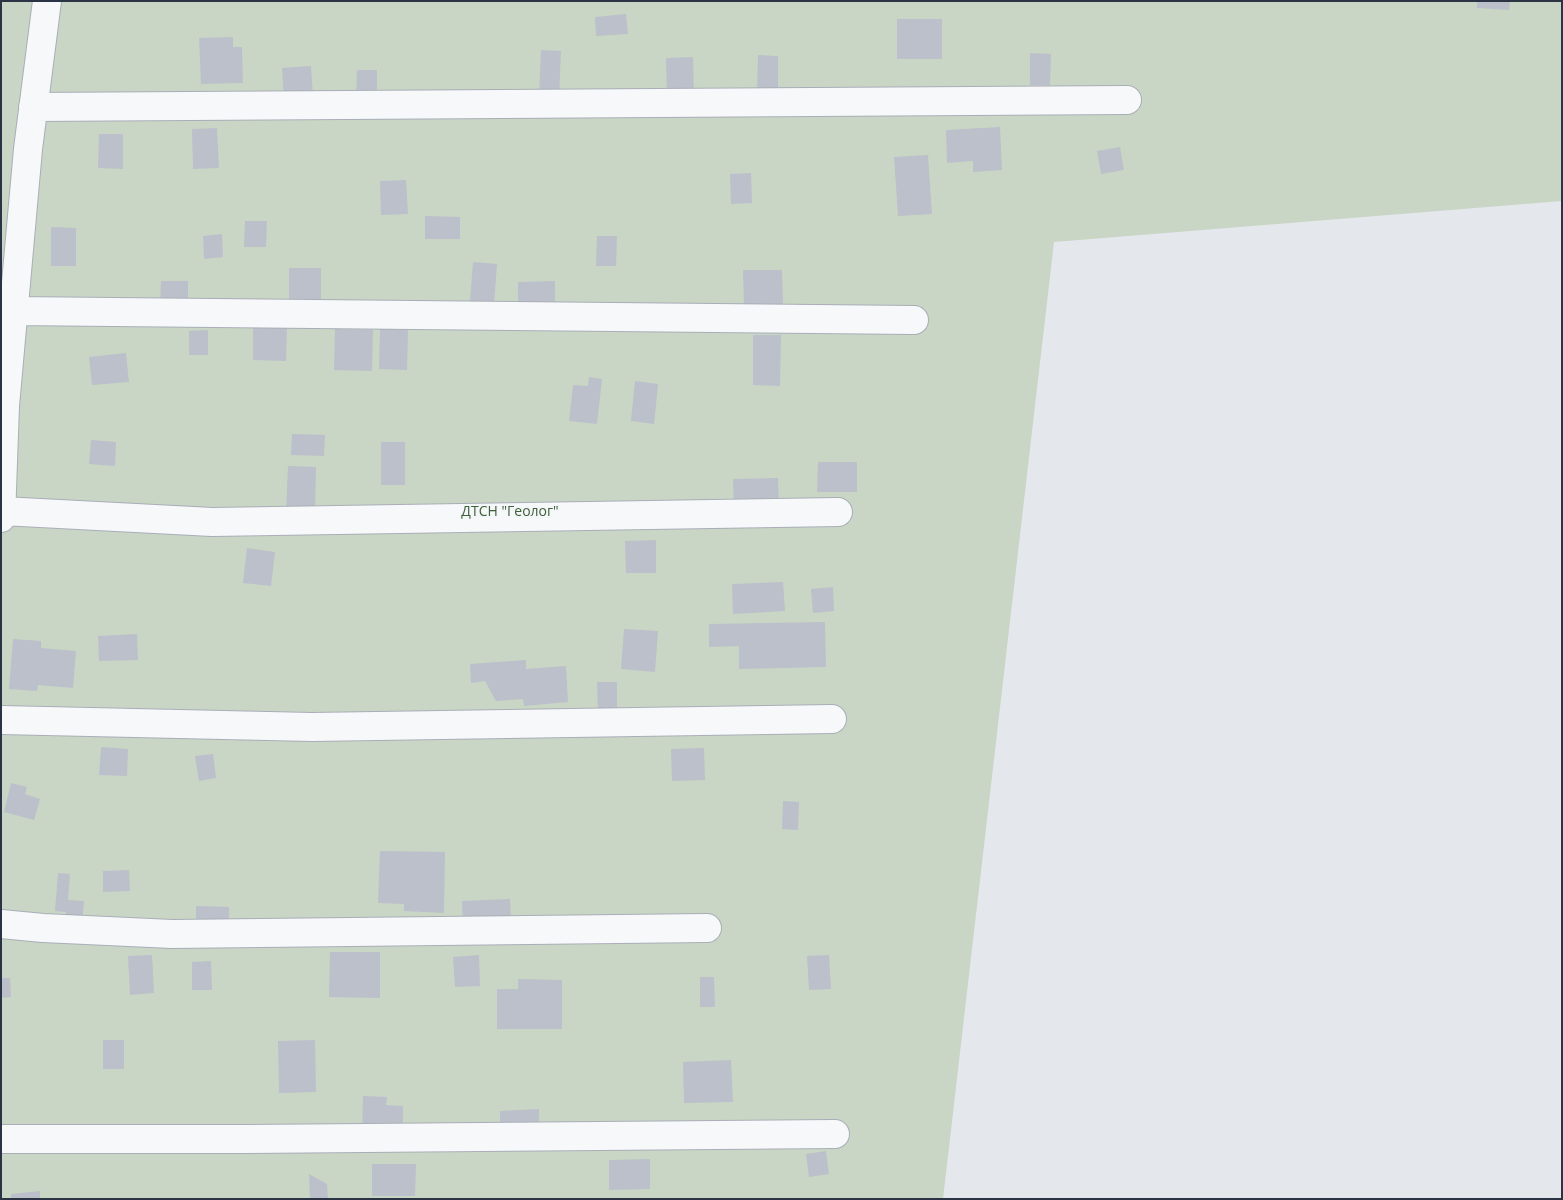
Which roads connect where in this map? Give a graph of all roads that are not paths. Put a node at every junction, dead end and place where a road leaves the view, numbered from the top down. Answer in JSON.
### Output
{"nodes":[{"id":1,"x":47,"y":1,"type":"edge"},
{"id":2,"x":1127,"y":100,"type":"dead end"},
{"id":3,"x":33,"y":107,"type":"junction"},
{"id":4,"x":14,"y":311,"type":"junction"},
{"id":5,"x":914,"y":320,"type":"dead end"},
{"id":6,"x":2,"y":511,"type":"edge"},
{"id":7,"x":838,"y":512,"type":"dead end"},
{"id":8,"x":1,"y":518,"type":"edge"},
{"id":9,"x":832,"y":719,"type":"dead end"},
{"id":10,"x":1,"y":720,"type":"edge"},
{"id":11,"x":1,"y":924,"type":"edge"},
{"id":12,"x":707,"y":928,"type":"dead end"},
{"id":13,"x":835,"y":1134,"type":"dead end"},
{"id":14,"x":1,"y":1139,"type":"edge"}],
"edges":[{"from":1,"to":3,"type":"street"},
{"from":2,"to":3,"type":"street"},
{"from":3,"to":4,"type":"street"},
{"from":4,"to":5,"type":"street"},
{"from":4,"to":6,"type":"street"},
{"from":6,"to":7,"type":"street"},
{"from":6,"to":8,"type":"street"},
{"from":9,"to":10,"type":"street"},
{"from":11,"to":12,"type":"street"},
{"from":13,"to":14,"type":"street"}]}
